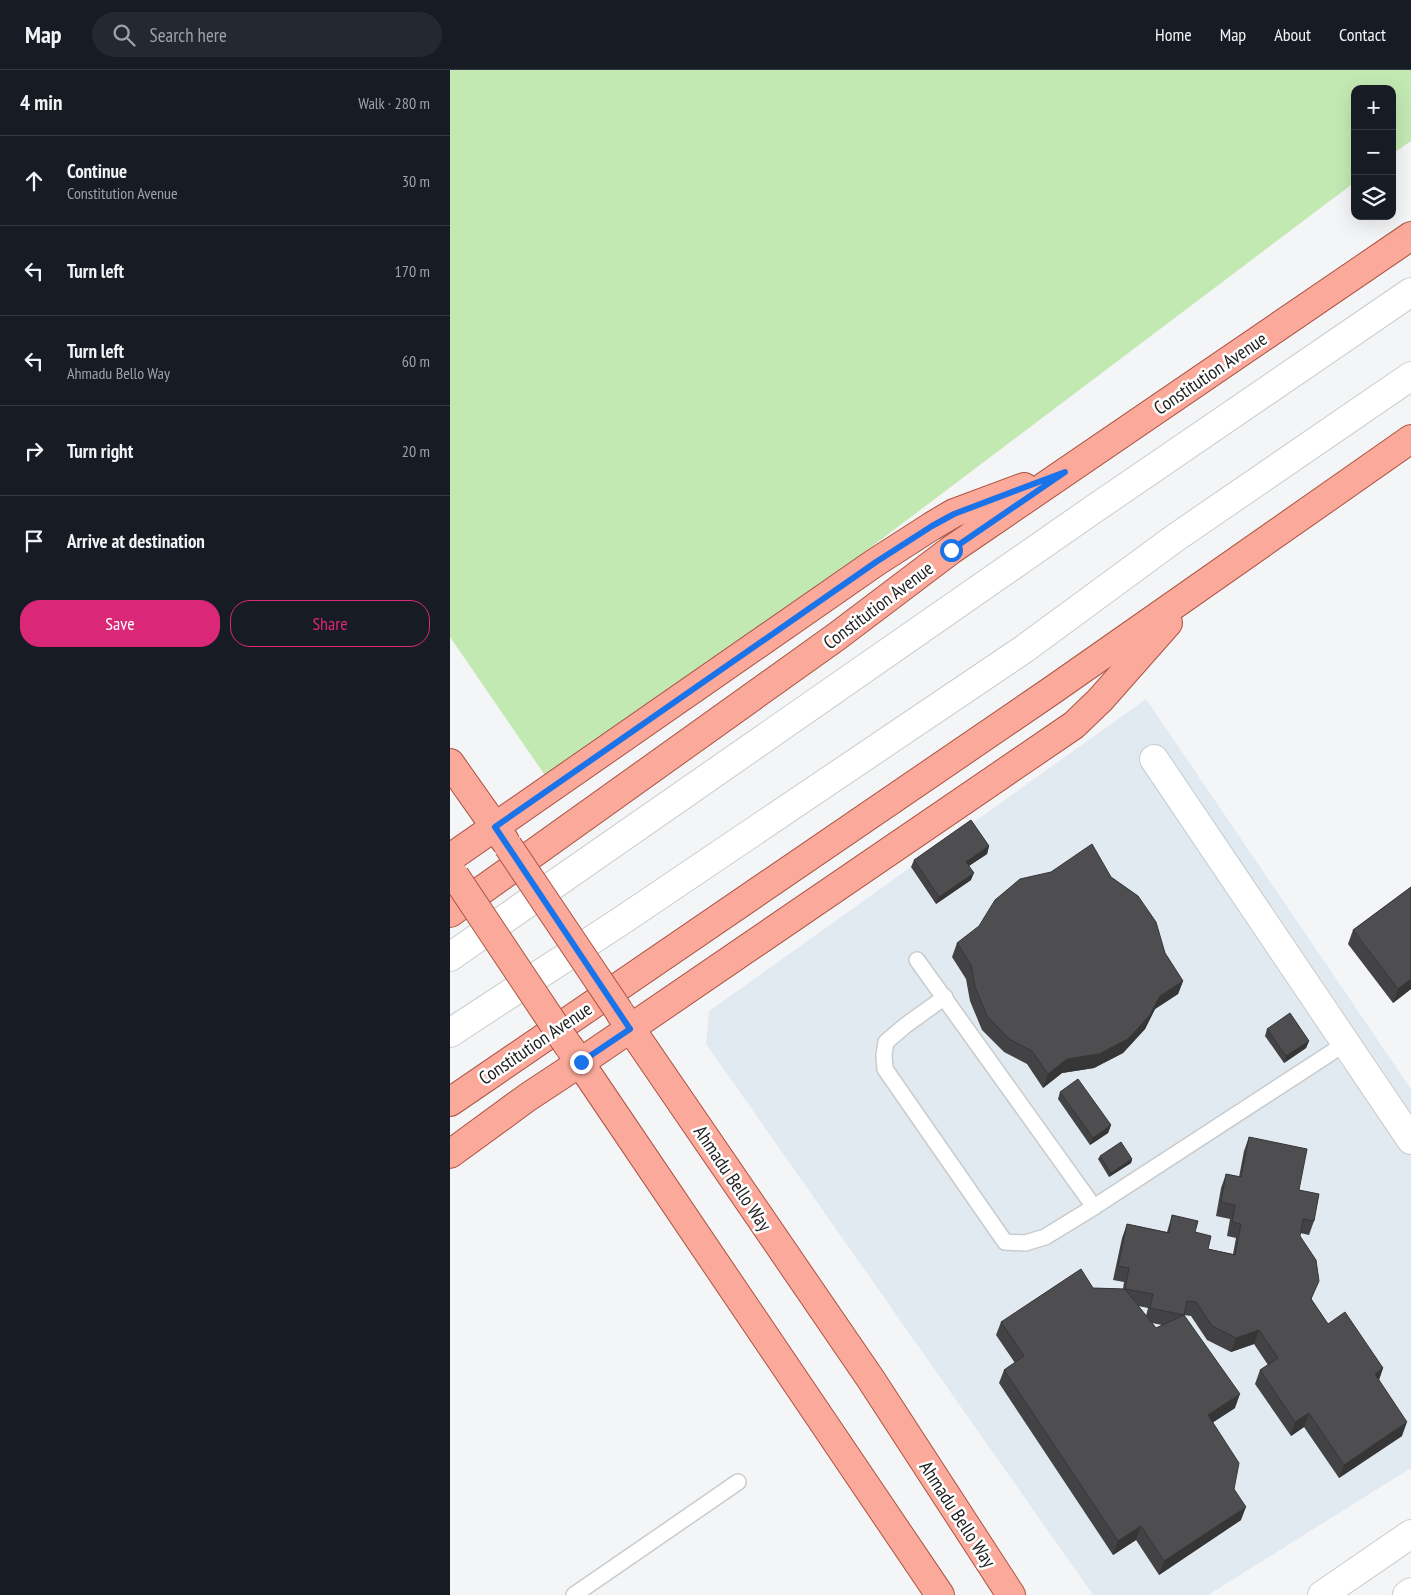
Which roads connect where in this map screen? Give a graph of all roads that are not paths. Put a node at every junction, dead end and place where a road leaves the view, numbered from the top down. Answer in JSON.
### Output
{"nodes":[{"id":1,"x":1411,"y":236,"type":"edge"},
{"id":2,"x":1411,"y":292,"type":"edge"},
{"id":3,"x":1411,"y":376,"type":"edge"},
{"id":4,"x":1411,"y":439,"type":"edge"},
{"id":5,"x":1065,"y":472,"type":"junction"},
{"id":6,"x":1202,"y":585,"type":"junction"},
{"id":7,"x":1154,"y":759,"type":"dead end"},
{"id":8,"x":450,"y":763,"type":"edge"},
{"id":9,"x":502,"y":837,"type":"junction"},
{"id":10,"x":452,"y":868,"type":"edge"},
{"id":11,"x":450,"y":913,"type":"edge"},
{"id":12,"x":450,"y":957,"type":"edge"},
{"id":13,"x":917,"y":960,"type":"dead end"},
{"id":14,"x":945,"y":997,"type":"junction"},
{"id":15,"x":625,"y":1020,"type":"junction"},
{"id":16,"x":450,"y":1033,"type":"edge"},
{"id":17,"x":1346,"y":1043,"type":"junction"},
{"id":18,"x":575,"y":1055,"type":"junction"},
{"id":19,"x":450,"y":1102,"type":"edge"},
{"id":20,"x":1411,"y":1140,"type":"edge"},
{"id":21,"x":450,"y":1154,"type":"edge"},
{"id":22,"x":1094,"y":1207,"type":"junction"},
{"id":23,"x":738,"y":1482,"type":"dead end"},
{"id":24,"x":1411,"y":1534,"type":"edge"},
{"id":25,"x":1411,"y":1592,"type":"edge"},
{"id":26,"x":574,"y":1595,"type":"edge"},
{"id":27,"x":940,"y":1595,"type":"edge"},
{"id":28,"x":1011,"y":1595,"type":"edge"},
{"id":29,"x":1322,"y":1595,"type":"edge"},
{"id":30,"x":1407,"y":1595,"type":"edge"}],
"edges":[{"from":1,"to":5,"type":"main road","name":"Constitution Avenue"},
{"from":2,"to":12,"type":"main road"},
{"from":3,"to":16,"type":"main road"},
{"from":4,"to":6,"type":"main road","name":"Constitution Avenue"},
{"from":5,"to":9,"type":"main road"},
{"from":5,"to":11,"type":"main road","name":"Constitution Avenue"},
{"from":6,"to":15,"type":"main road"},
{"from":6,"to":19,"type":"main road","name":"Constitution Avenue"},
{"from":7,"to":17,"type":"main road"},
{"from":8,"to":9,"type":"main road","name":"Ahmadu Bello Way"},
{"from":9,"to":10,"type":"main road"},
{"from":9,"to":15,"type":"main road","name":"Ahmadu Bello Way","bridge":true},
{"from":10,"to":18,"type":"main road","bridge":true},
{"from":13,"to":14,"type":"lane"},
{"from":14,"to":22,"type":"lane"},
{"from":14,"to":22,"type":"lane"},
{"from":15,"to":18,"type":"main road"},
{"from":15,"to":28,"type":"main road","name":"Ahmadu Bello Way"},
{"from":17,"to":20,"type":"main road"},
{"from":17,"to":22,"type":"lane"},
{"from":18,"to":21,"type":"main road"},
{"from":18,"to":27,"type":"main road"},
{"from":23,"to":26,"type":"lane"},
{"from":24,"to":29,"type":"main road"},
{"from":25,"to":30,"type":"main road"}]}
